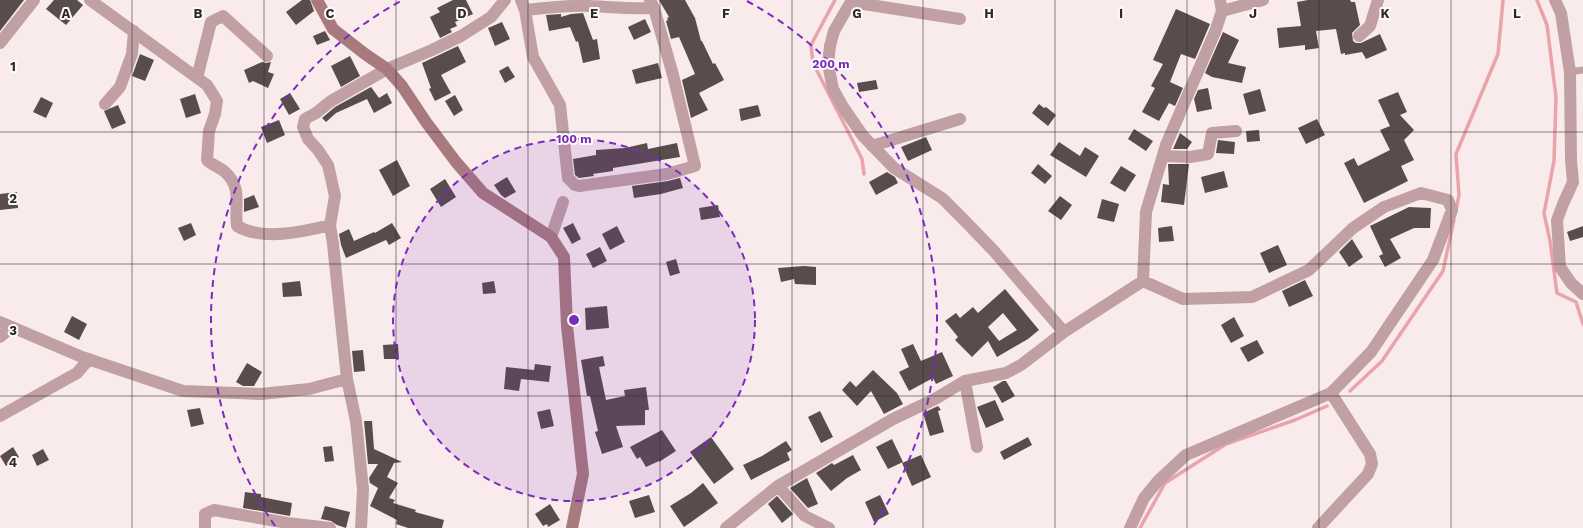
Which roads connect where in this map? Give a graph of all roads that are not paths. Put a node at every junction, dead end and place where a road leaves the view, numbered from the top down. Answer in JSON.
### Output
{"nodes":[{"id":1,"x":34,"y":0,"type":"edge"},
{"id":2,"x":90,"y":0,"type":"edge"},
{"id":3,"x":317,"y":0,"type":"edge"},
{"id":4,"x":505,"y":0,"type":"edge"},
{"id":5,"x":1263,"y":0,"type":"edge"},
{"id":6,"x":1378,"y":0,"type":"edge"},
{"id":7,"x":1555,"y":0,"type":"edge"},
{"id":8,"x":852,"y":1,"type":"edge"},
{"id":9,"x":590,"y":3,"type":"edge"},
{"id":10,"x":652,"y":4,"type":"edge"},
{"id":11,"x":523,"y":5,"type":"edge"},
{"id":12,"x":1221,"y":6,"type":"edge"},
{"id":13,"x":960,"y":19,"type":"dead end"},
{"id":14,"x":134,"y":31,"type":"junction"},
{"id":15,"x":1359,"y":36,"type":"dead end"},
{"id":16,"x":0,"y":43,"type":"edge"},
{"id":17,"x":267,"y":56,"type":"dead end"},
{"id":18,"x":387,"y":69,"type":"junction"},
{"id":19,"x":1583,"y":70,"type":"edge"},
{"id":20,"x":1570,"y":72,"type":"junction"},
{"id":21,"x":197,"y":78,"type":"junction"},
{"id":22,"x":105,"y":104,"type":"dead end"},
{"id":23,"x":960,"y":119,"type":"dead end"},
{"id":24,"x":1236,"y":131,"type":"dead end"},
{"id":25,"x":872,"y":146,"type":"junction"},
{"id":26,"x":1163,"y":156,"type":"junction"},
{"id":27,"x":563,"y":202,"type":"dead end"},
{"id":28,"x":330,"y":224,"type":"junction"},
{"id":29,"x":551,"y":237,"type":"junction"},
{"id":30,"x":1583,"y":278,"type":"edge"},
{"id":31,"x":1143,"y":281,"type":"junction"},
{"id":32,"x":1571,"y":283,"type":"junction"},
{"id":33,"x":1583,"y":294,"type":"edge"},
{"id":34,"x":0,"y":322,"type":"edge"},
{"id":35,"x":12,"y":327,"type":"junction"},
{"id":36,"x":1064,"y":332,"type":"junction"},
{"id":37,"x":0,"y":337,"type":"edge"},
{"id":38,"x":89,"y":359,"type":"junction"},
{"id":39,"x":347,"y":379,"type":"junction"},
{"id":40,"x":965,"y":381,"type":"junction"},
{"id":41,"x":1331,"y":393,"type":"junction"},
{"id":42,"x":0,"y":416,"type":"edge"},
{"id":43,"x":977,"y":447,"type":"dead end"},
{"id":44,"x":778,"y":486,"type":"junction"},
{"id":45,"x":205,"y":528,"type":"edge"},
{"id":46,"x":330,"y":528,"type":"edge"},
{"id":47,"x":361,"y":528,"type":"edge"},
{"id":48,"x":572,"y":528,"type":"edge"},
{"id":49,"x":726,"y":528,"type":"edge"},
{"id":50,"x":828,"y":528,"type":"edge"},
{"id":51,"x":1130,"y":528,"type":"edge"},
{"id":52,"x":1318,"y":528,"type":"edge"}],
"edges":[{"from":1,"to":16,"type":"street"},
{"from":2,"to":14,"type":"street"},
{"from":3,"to":18,"type":"main road"},
{"from":4,"to":18,"type":"street"},
{"from":5,"to":12,"type":"street"},
{"from":6,"to":15,"type":"street"},
{"from":7,"to":20,"type":"street"},
{"from":8,"to":13,"type":"street"},
{"from":8,"to":25,"type":"street"},
{"from":9,"to":10,"type":"street"},
{"from":9,"to":11,"type":"street"},
{"from":10,"to":11,"type":"street"},
{"from":12,"to":26,"type":"street"},
{"from":14,"to":21,"type":"street"},
{"from":14,"to":22,"type":"street"},
{"from":17,"to":21,"type":"street"},
{"from":18,"to":28,"type":"street"},
{"from":18,"to":29,"type":"main road"},
{"from":19,"to":20,"type":"lane"},
{"from":20,"to":32,"type":"street"},
{"from":21,"to":28,"type":"street"},
{"from":23,"to":25,"type":"street"},
{"from":24,"to":26,"type":"street"},
{"from":25,"to":36,"type":"street"},
{"from":26,"to":31,"type":"street"},
{"from":27,"to":29,"type":"street"},
{"from":28,"to":39,"type":"street"},
{"from":29,"to":48,"type":"main road"},
{"from":30,"to":32,"type":"street"},
{"from":31,"to":36,"type":"street"},
{"from":31,"to":41,"type":"street"},
{"from":32,"to":33,"type":"street"},
{"from":34,"to":35,"type":"street"},
{"from":35,"to":37,"type":"street"},
{"from":35,"to":38,"type":"street"},
{"from":36,"to":40,"type":"street"},
{"from":38,"to":39,"type":"street"},
{"from":38,"to":42,"type":"street"},
{"from":39,"to":47,"type":"street"},
{"from":40,"to":43,"type":"street"},
{"from":40,"to":44,"type":"street"},
{"from":41,"to":51,"type":"street"},
{"from":41,"to":52,"type":"street"},
{"from":44,"to":49,"type":"street"},
{"from":44,"to":50,"type":"street"},
{"from":45,"to":46,"type":"street"}]}
